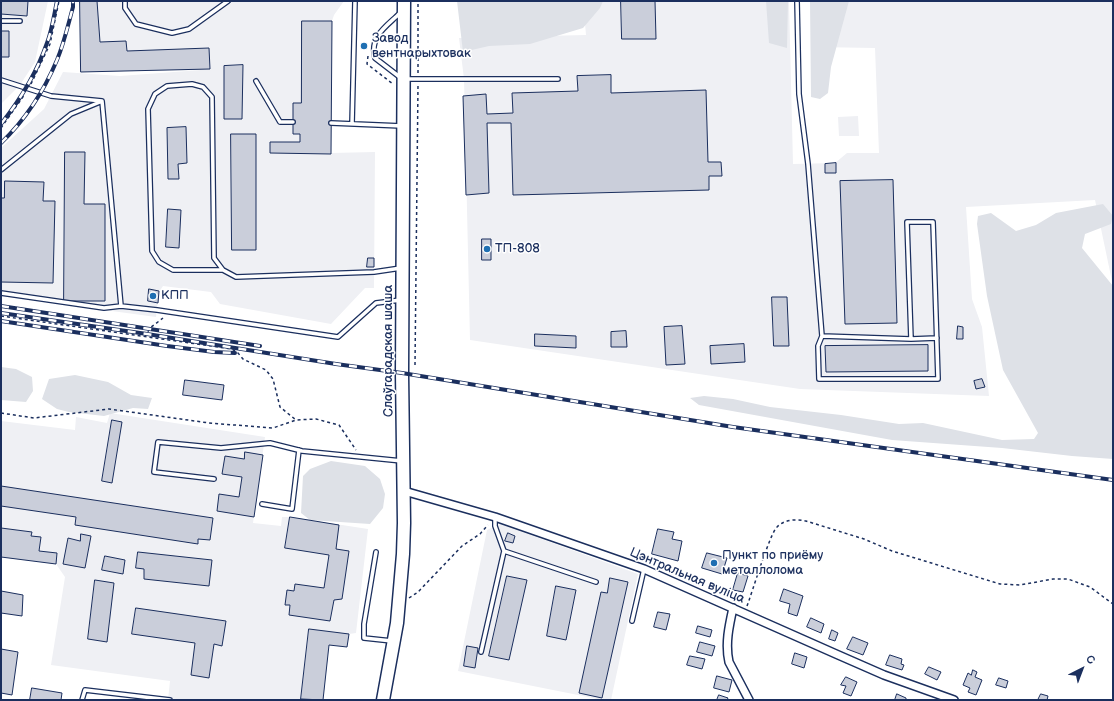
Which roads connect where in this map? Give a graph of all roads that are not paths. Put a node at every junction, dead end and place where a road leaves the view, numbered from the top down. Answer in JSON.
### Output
{"nodes":[{"id":1,"x":125,"y":1,"type":"edge"},
{"id":2,"x":228,"y":1,"type":"edge"},
{"id":3,"x":355,"y":1,"type":"edge"},
{"id":4,"x":797,"y":1,"type":"edge"},
{"id":5,"x":404,"y":5,"type":"edge"},
{"id":6,"x":1,"y":21,"type":"edge"},
{"id":7,"x":20,"y":21,"type":"dead end"},
{"id":8,"x":558,"y":79,"type":"dead end"},
{"id":9,"x":1,"y":80,"type":"edge"},
{"id":10,"x":403,"y":80,"type":"junction"},
{"id":11,"x":256,"y":81,"type":"dead end"},
{"id":12,"x":102,"y":101,"type":"junction"},
{"id":13,"x":293,"y":122,"type":"dead end"},
{"id":14,"x":331,"y":124,"type":"dead end"},
{"id":15,"x":352,"y":124,"type":"junction"},
{"id":16,"x":403,"y":126,"type":"junction"},
{"id":17,"x":1,"y":170,"type":"edge"},
{"id":18,"x":402,"y":268,"type":"junction"},
{"id":19,"x":223,"y":270,"type":"junction"},
{"id":20,"x":1,"y":293,"type":"edge"},
{"id":21,"x":402,"y":300,"type":"junction"},
{"id":22,"x":121,"y":306,"type":"junction"},
{"id":23,"x":822,"y":336,"type":"junction"},
{"id":24,"x":937,"y":338,"type":"junction"},
{"id":25,"x":911,"y":339,"type":"junction"},
{"id":26,"x":299,"y":450,"type":"junction"},
{"id":27,"x":404,"y":461,"type":"junction"},
{"id":28,"x":214,"y":479,"type":"dead end"},
{"id":29,"x":404,"y":491,"type":"junction"},
{"id":30,"x":262,"y":504,"type":"dead end"},
{"id":31,"x":495,"y":517,"type":"junction"},
{"id":32,"x":504,"y":551,"type":"junction"},
{"id":33,"x":376,"y":552,"type":"dead end"},
{"id":34,"x":644,"y":569,"type":"junction"},
{"id":35,"x":596,"y":582,"type":"dead end"},
{"id":36,"x":733,"y":608,"type":"junction"},
{"id":37,"x":632,"y":620,"type":"dead end"},
{"id":38,"x":394,"y":641,"type":"junction"},
{"id":39,"x":481,"y":652,"type":"dead end"},
{"id":40,"x":82,"y":700,"type":"edge"},
{"id":41,"x":170,"y":700,"type":"edge"},
{"id":42,"x":383,"y":700,"type":"edge"},
{"id":43,"x":749,"y":700,"type":"edge"},
{"id":44,"x":954,"y":700,"type":"edge"}],
"edges":[{"from":1,"to":2,"type":"lane"},
{"from":3,"to":15,"type":"lane"},
{"from":4,"to":23,"type":"lane"},
{"from":5,"to":10,"type":"main road","name":"Слаўгарадская шаша"},
{"from":5,"to":10,"type":"lane"},
{"from":6,"to":7,"type":"lane"},
{"from":8,"to":10,"type":"lane"},
{"from":9,"to":12,"type":"lane"},
{"from":10,"to":16,"type":"main road","name":"Слаўгарадская шаша"},
{"from":11,"to":13,"type":"lane"},
{"from":12,"to":17,"type":"lane"},
{"from":12,"to":22,"type":"lane"},
{"from":14,"to":15,"type":"lane"},
{"from":15,"to":16,"type":"lane"},
{"from":16,"to":18,"type":"main road","name":"Слаўгарадская шаша"},
{"from":18,"to":19,"type":"lane"},
{"from":18,"to":21,"type":"main road","name":"Слаўгарадская шаша"},
{"from":19,"to":19,"type":"lane"},
{"from":20,"to":22,"type":"lane"},
{"from":21,"to":22,"type":"lane"},
{"from":21,"to":27,"type":"main road","name":"Слаўгарадская шаша"},
{"from":23,"to":24,"type":"lane"},
{"from":23,"to":25,"type":"lane"},
{"from":24,"to":25,"type":"lane"},
{"from":24,"to":25,"type":"lane"},
{"from":26,"to":27,"type":"lane"},
{"from":26,"to":28,"type":"lane"},
{"from":26,"to":30,"type":"lane"},
{"from":27,"to":29,"type":"main road","name":"Слаўгарадская шаша"},
{"from":29,"to":31,"type":"street","name":"Цэнтральная вуліца"},
{"from":29,"to":38,"type":"main road","name":"Слаўгарадская шаша"},
{"from":31,"to":32,"type":"lane"},
{"from":31,"to":34,"type":"street","name":"Цэнтральная вуліца"},
{"from":32,"to":35,"type":"lane"},
{"from":32,"to":39,"type":"lane"},
{"from":33,"to":38,"type":"lane"},
{"from":34,"to":36,"type":"street","name":"Цэнтральная вуліца"},
{"from":34,"to":37,"type":"lane"},
{"from":36,"to":43,"type":"street"},
{"from":36,"to":44,"type":"street","name":"Цэнтральная вуліца"},
{"from":38,"to":42,"type":"main road","name":"Слаўгарадская шаша"},
{"from":40,"to":41,"type":"lane"}]}
